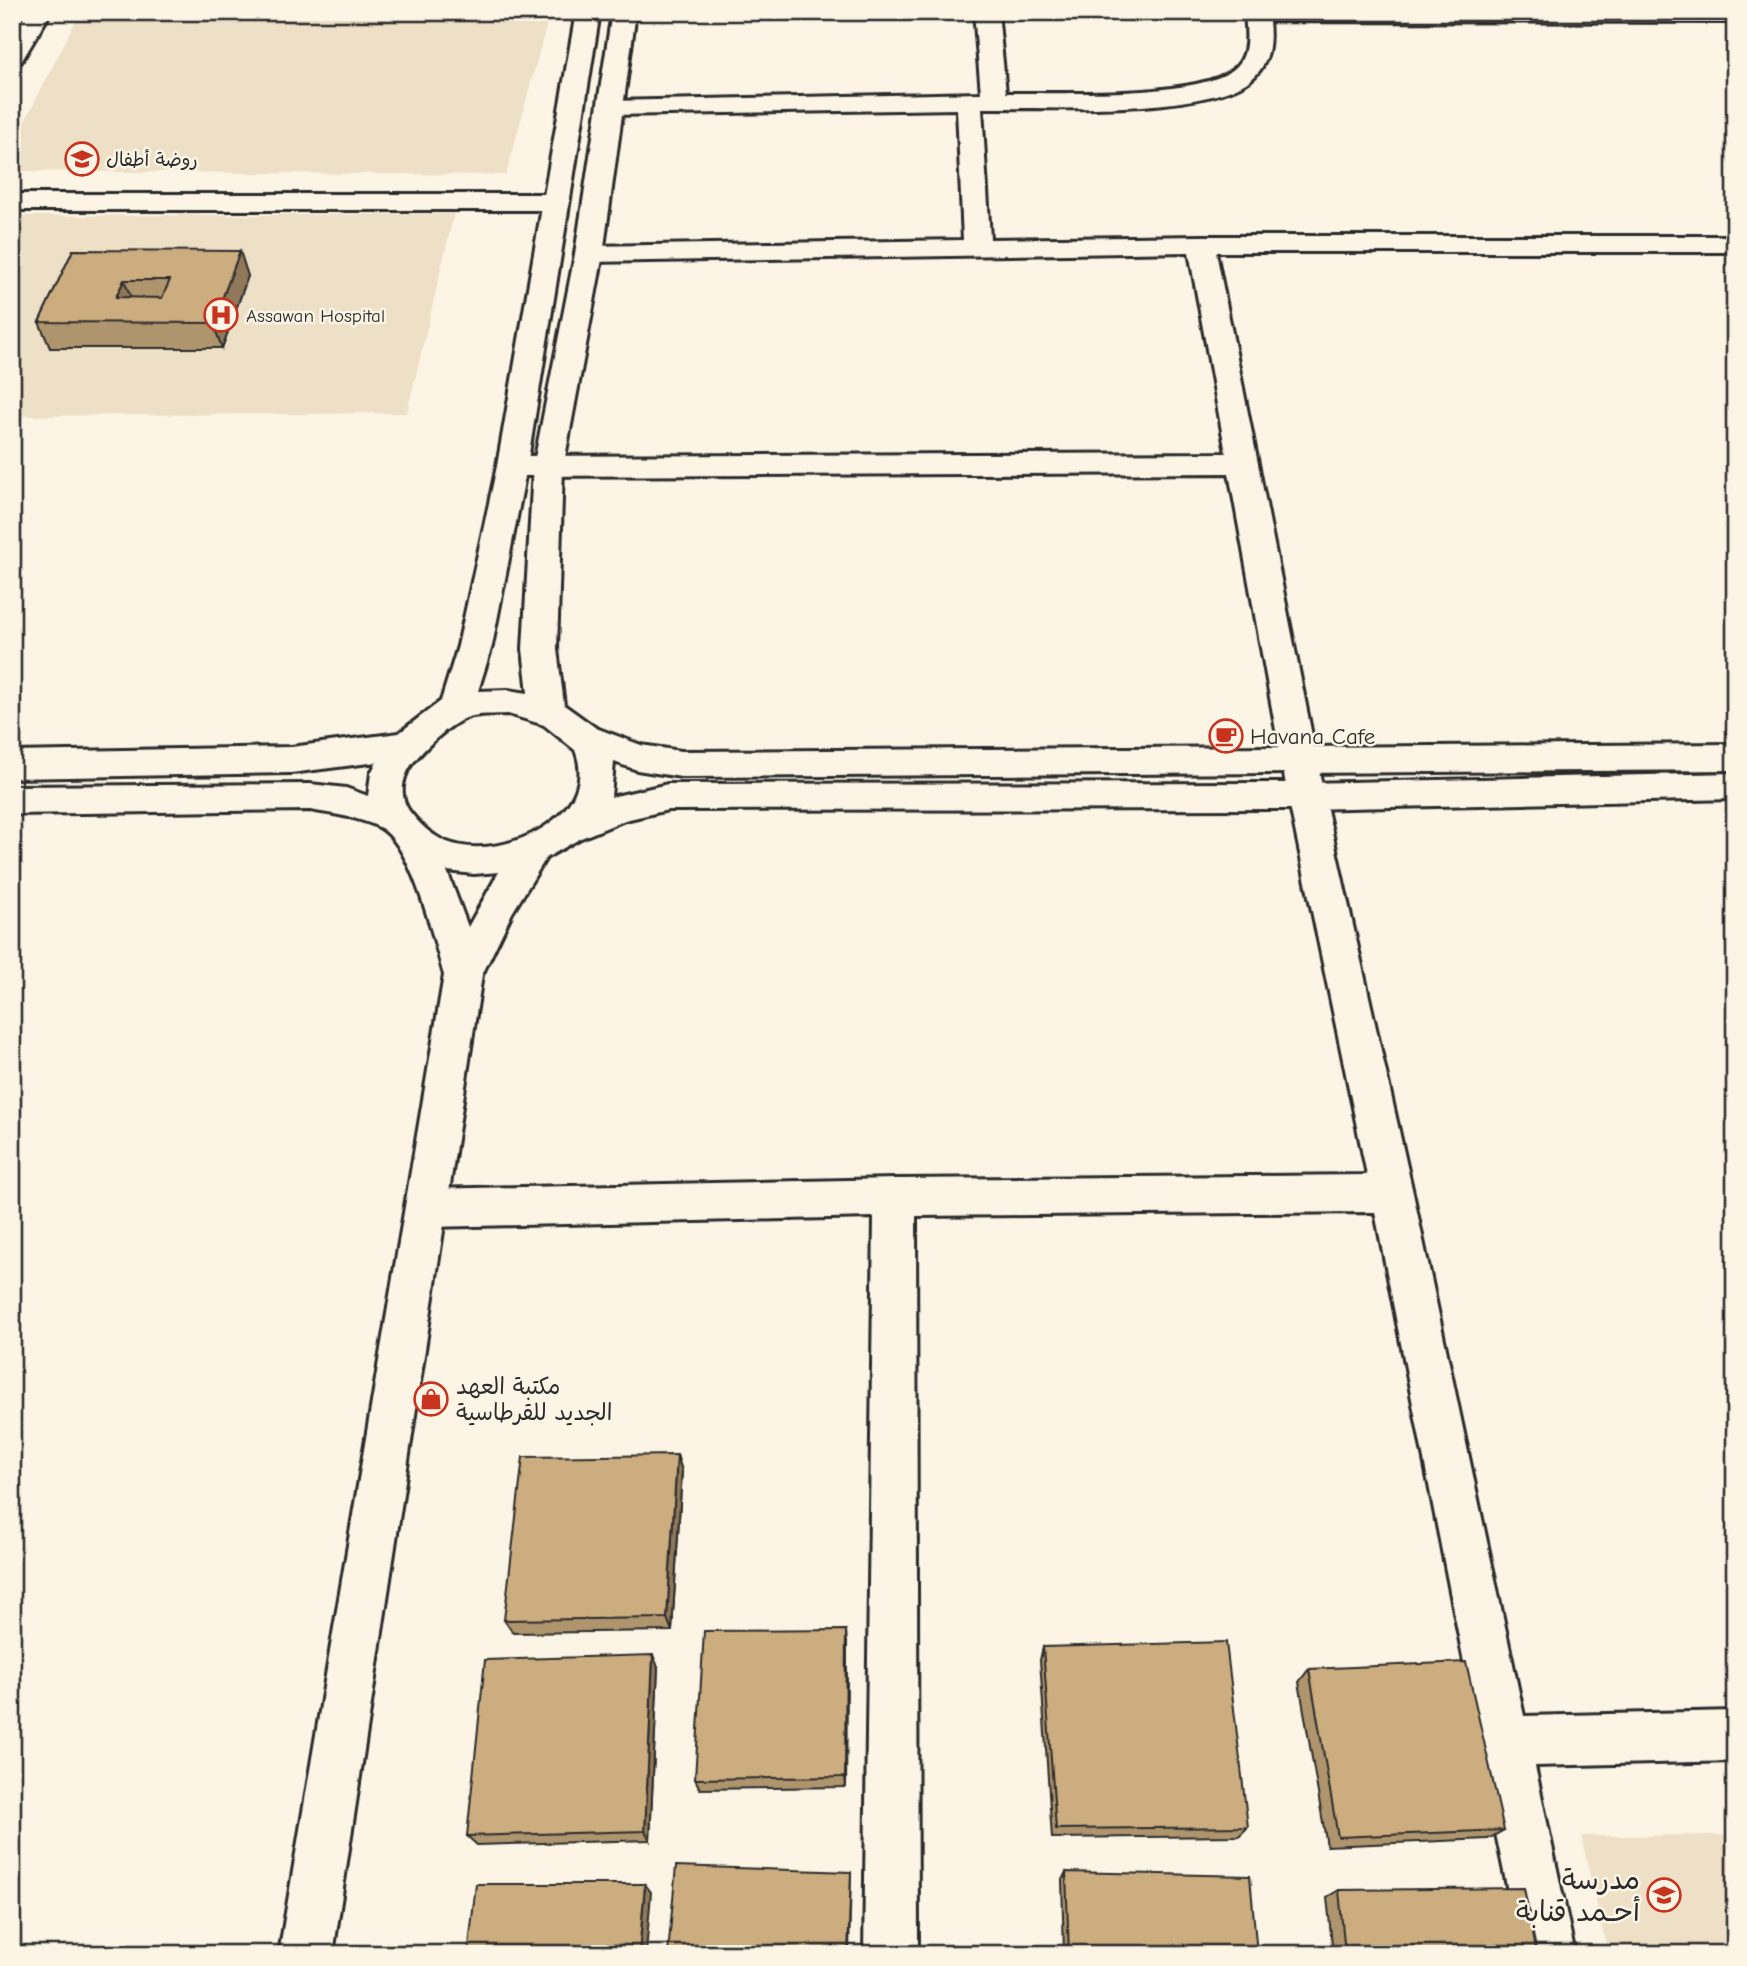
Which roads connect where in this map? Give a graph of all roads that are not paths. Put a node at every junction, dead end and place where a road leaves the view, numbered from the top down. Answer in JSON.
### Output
{"nodes":[{"id":1,"x":39,"y":12,"type":"edge"},
{"id":2,"x":588,"y":12,"type":"edge"},
{"id":3,"x":625,"y":12,"type":"edge"},
{"id":4,"x":986,"y":12,"type":"edge"},
{"id":5,"x":1258,"y":13,"type":"edge"},
{"id":6,"x":1735,"y":15,"type":"edge"},
{"id":7,"x":12,"y":57,"type":"edge"},
{"id":8,"x":982,"y":101,"type":"junction"},
{"id":9,"x":610,"y":108,"type":"junction"},
{"id":10,"x":12,"y":202,"type":"edge"},
{"id":11,"x":555,"y":202,"type":"junction"},
{"id":12,"x":1201,"y":244,"type":"junction"},
{"id":13,"x":1735,"y":244,"type":"edge"},
{"id":14,"x":977,"y":247,"type":"junction"},
{"id":15,"x":589,"y":254,"type":"junction"},
{"id":16,"x":1244,"y":463,"type":"junction"},
{"id":17,"x":512,"y":467,"type":"junction"},
{"id":18,"x":548,"y":468,"type":"junction"},
{"id":19,"x":456,"y":708,"type":"junction"},
{"id":20,"x":547,"y":709,"type":"junction"},
{"id":21,"x":588,"y":738,"type":"junction"},
{"id":22,"x":404,"y":745,"type":"junction"},
{"id":23,"x":1735,"y":757,"type":"edge"},
{"id":24,"x":12,"y":765,"type":"edge"},
{"id":25,"x":1302,"y":777,"type":"junction"},
{"id":26,"x":1735,"y":786,"type":"edge"},
{"id":27,"x":12,"y":800,"type":"edge"},
{"id":28,"x":391,"y":817,"type":"junction"},
{"id":29,"x":568,"y":829,"type":"junction"},
{"id":30,"x":418,"y":845,"type":"junction"},
{"id":31,"x":532,"y":850,"type":"junction"},
{"id":32,"x":463,"y":975,"type":"junction"},
{"id":33,"x":1392,"y":1194,"type":"junction"},
{"id":34,"x":895,"y":1198,"type":"junction"},
{"id":35,"x":428,"y":1208,"type":"junction"},
{"id":36,"x":1735,"y":1736,"type":"edge"},
{"id":37,"x":1502,"y":1742,"type":"junction"},
{"id":38,"x":306,"y":1954,"type":"edge"},
{"id":39,"x":891,"y":1954,"type":"edge"},
{"id":40,"x":1548,"y":1954,"type":"edge"}],
"edges":[{"from":1,"to":7,"type":"street"},
{"from":2,"to":11,"type":"street"},
{"from":3,"to":9,"type":"street"},
{"from":4,"to":8,"type":"street"},
{"from":5,"to":6,"type":"street"},
{"from":5,"to":8,"type":"street"},
{"from":8,"to":9,"type":"street"},
{"from":8,"to":14,"type":"street"},
{"from":9,"to":15,"type":"street"},
{"from":10,"to":11,"type":"street"},
{"from":11,"to":17,"type":"street"},
{"from":12,"to":13,"type":"street"},
{"from":12,"to":14,"type":"street"},
{"from":12,"to":16,"type":"street"},
{"from":14,"to":15,"type":"street"},
{"from":15,"to":18,"type":"street"},
{"from":16,"to":18,"type":"street"},
{"from":16,"to":25,"type":"street"},
{"from":17,"to":18,"type":"street"},
{"from":17,"to":19,"type":"street"},
{"from":18,"to":20,"type":"street"},
{"from":19,"to":20,"type":"street"},
{"from":19,"to":22,"type":"street"},
{"from":20,"to":21,"type":"street"},
{"from":21,"to":25,"type":"street"},
{"from":21,"to":29,"type":"street"},
{"from":22,"to":24,"type":"street"},
{"from":22,"to":28,"type":"street"},
{"from":23,"to":25,"type":"street"},
{"from":25,"to":26,"type":"street"},
{"from":25,"to":29,"type":"street"},
{"from":25,"to":33,"type":"street"},
{"from":27,"to":28,"type":"street"},
{"from":28,"to":30,"type":"street"},
{"from":29,"to":31,"type":"street"},
{"from":30,"to":31,"type":"street"},
{"from":30,"to":32,"type":"street"},
{"from":31,"to":32,"type":"street"},
{"from":32,"to":35,"type":"street"},
{"from":33,"to":34,"type":"street"},
{"from":33,"to":37,"type":"street"},
{"from":34,"to":35,"type":"street"},
{"from":34,"to":39,"type":"street"},
{"from":35,"to":38,"type":"street"},
{"from":36,"to":37,"type":"street"},
{"from":37,"to":40,"type":"street"}]}
